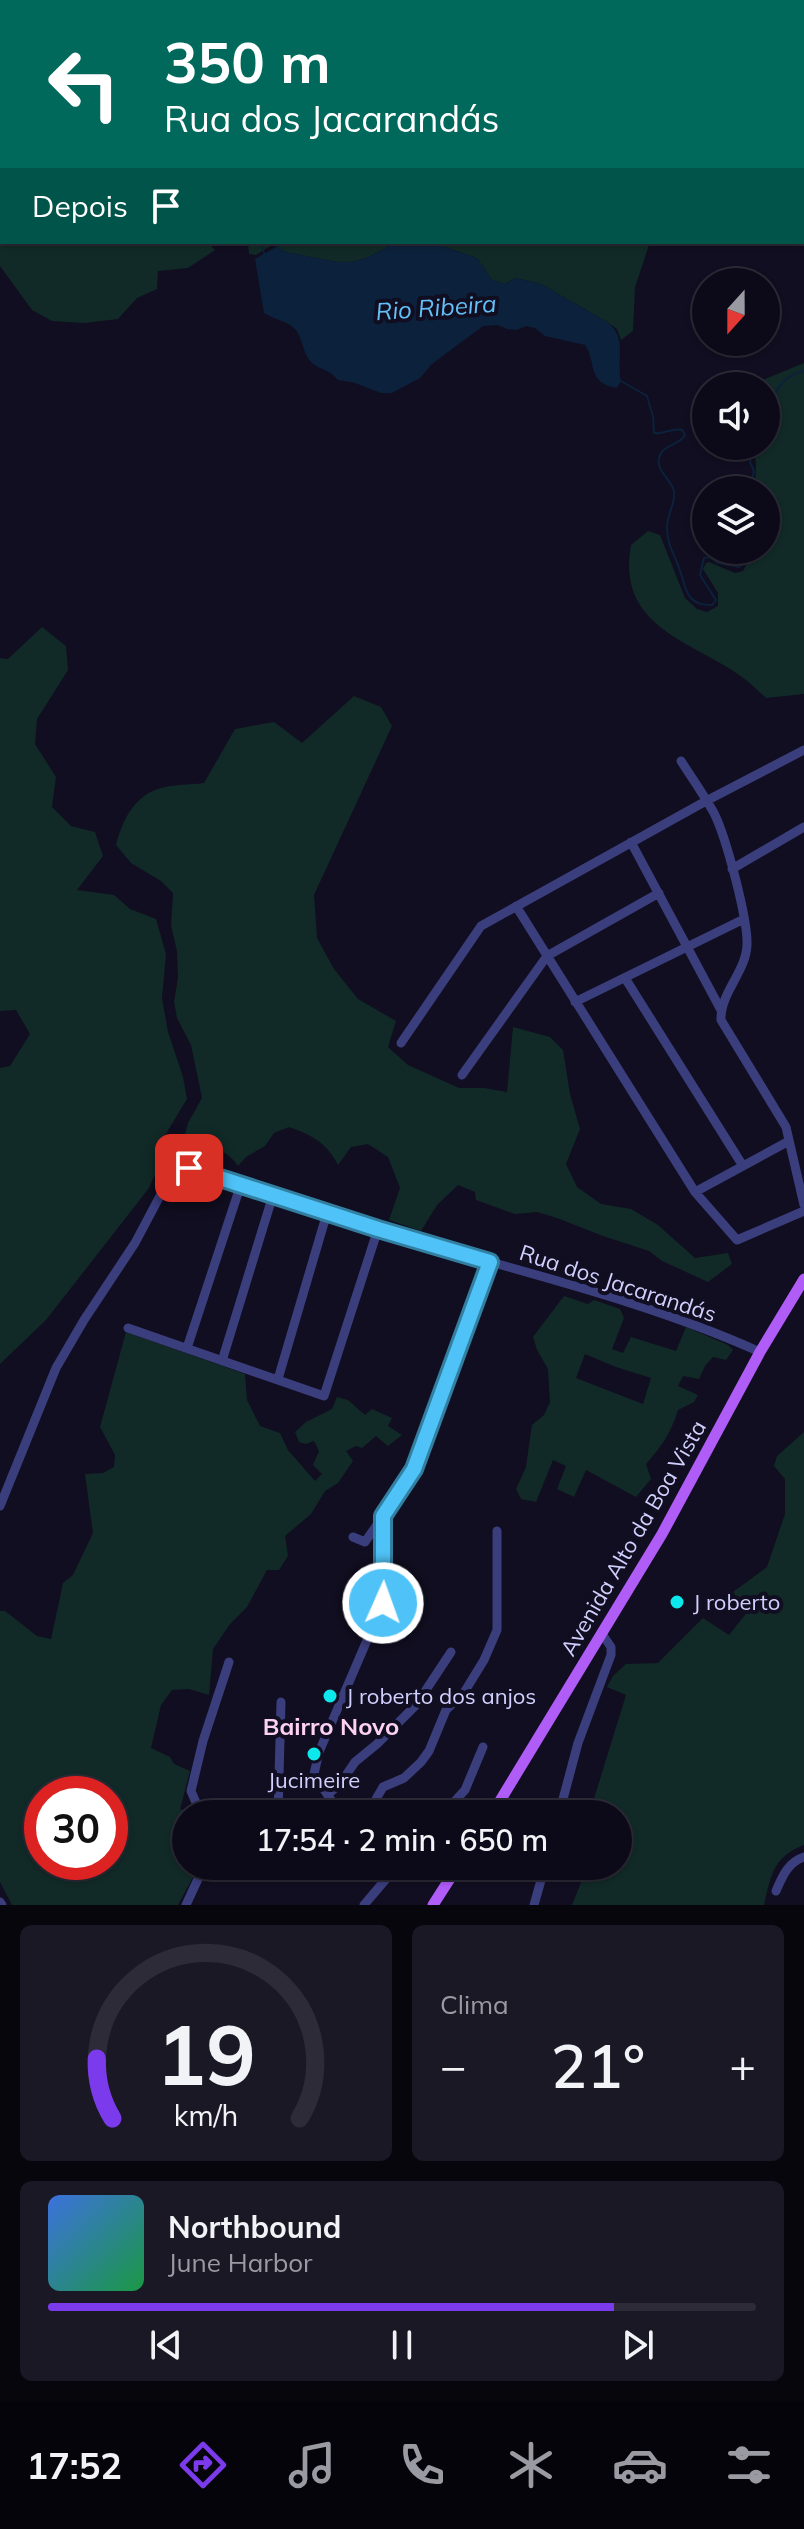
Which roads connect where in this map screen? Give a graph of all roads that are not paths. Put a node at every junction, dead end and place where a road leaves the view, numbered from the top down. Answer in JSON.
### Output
{"nodes":[{"id":1,"x":804,"y":750,"type":"edge"},
{"id":2,"x":681,"y":761,"type":"dead end"},
{"id":3,"x":706,"y":801,"type":"junction"},
{"id":4,"x":804,"y":827,"type":"edge"},
{"id":5,"x":631,"y":842,"type":"junction"},
{"id":6,"x":732,"y":869,"type":"junction"},
{"id":7,"x":659,"y":893,"type":"junction"},
{"id":8,"x":516,"y":906,"type":"junction"},
{"id":9,"x":744,"y":919,"type":"junction"},
{"id":10,"x":687,"y":947,"type":"junction"},
{"id":11,"x":547,"y":956,"type":"junction"},
{"id":12,"x":625,"y":978,"type":"junction"},
{"id":13,"x":575,"y":1002,"type":"junction"},
{"id":14,"x":721,"y":1010,"type":"junction"},
{"id":15,"x":401,"y":1043,"type":"dead end"},
{"id":16,"x":462,"y":1075,"type":"dead end"},
{"id":17,"x":789,"y":1141,"type":"junction"},
{"id":18,"x":743,"y":1166,"type":"junction"},
{"id":19,"x":189,"y":1168,"type":"junction"},
{"id":20,"x":170,"y":1177,"type":"junction"},
{"id":21,"x":241,"y":1184,"type":"junction"},
{"id":22,"x":695,"y":1192,"type":"junction"},
{"id":23,"x":273,"y":1195,"type":"junction"},
{"id":24,"x":804,"y":1205,"type":"edge"},
{"id":25,"x":804,"y":1211,"type":"edge"},
{"id":26,"x":327,"y":1213,"type":"junction"},
{"id":27,"x":378,"y":1229,"type":"junction"},
{"id":28,"x":490,"y":1262,"type":"junction"},
{"id":29,"x":804,"y":1279,"type":"edge"},
{"id":30,"x":128,"y":1328,"type":"dead end"},
{"id":31,"x":187,"y":1348,"type":"junction"},
{"id":32,"x":760,"y":1352,"type":"junction"},
{"id":33,"x":222,"y":1361,"type":"junction"},
{"id":34,"x":278,"y":1379,"type":"junction"},
{"id":35,"x":0,"y":1506,"type":"edge"},
{"id":36,"x":383,"y":1516,"type":"junction"},
{"id":37,"x":497,"y":1531,"type":"dead end"},
{"id":38,"x":353,"y":1537,"type":"dead end"},
{"id":39,"x":602,"y":1634,"type":"junction"},
{"id":40,"x":448,"y":1656,"type":"dead end"},
{"id":41,"x":229,"y":1662,"type":"dead end"},
{"id":42,"x":281,"y":1702,"type":"dead end"},
{"id":43,"x":483,"y":1747,"type":"dead end"},
{"id":44,"x":328,"y":1794,"type":"junction"},
{"id":45,"x":195,"y":1800,"type":"edge"},
{"id":46,"x":278,"y":1800,"type":"edge"},
{"id":47,"x":332,"y":1800,"type":"edge"},
{"id":48,"x":376,"y":1800,"type":"edge"},
{"id":49,"x":456,"y":1800,"type":"edge"},
{"id":50,"x":501,"y":1800,"type":"edge"},
{"id":51,"x":563,"y":1800,"type":"edge"},
{"id":52,"x":804,"y":1857,"type":"edge"},
{"id":53,"x":198,"y":1880,"type":"edge"},
{"id":54,"x":385,"y":1880,"type":"edge"},
{"id":55,"x":449,"y":1880,"type":"edge"},
{"id":56,"x":541,"y":1880,"type":"edge"},
{"id":57,"x":776,"y":1891,"type":"dead end"},
{"id":58,"x":186,"y":1905,"type":"edge"},
{"id":59,"x":364,"y":1905,"type":"edge"},
{"id":60,"x":433,"y":1905,"type":"edge"},
{"id":61,"x":534,"y":1905,"type":"edge"}],
"edges":[{"from":1,"to":3,"type":"street"},
{"from":2,"to":3,"type":"street"},
{"from":3,"to":5,"type":"street"},
{"from":3,"to":6,"type":"street"},
{"from":4,"to":6,"type":"street"},
{"from":5,"to":7,"type":"street"},
{"from":5,"to":8,"type":"street"},
{"from":6,"to":9,"type":"street"},
{"from":7,"to":10,"type":"street"},
{"from":7,"to":11,"type":"street"},
{"from":8,"to":11,"type":"street"},
{"from":8,"to":15,"type":"street"},
{"from":9,"to":10,"type":"street"},
{"from":9,"to":14,"type":"street"},
{"from":10,"to":12,"type":"street"},
{"from":10,"to":14,"type":"street"},
{"from":11,"to":13,"type":"street"},
{"from":11,"to":16,"type":"street"},
{"from":12,"to":13,"type":"street"},
{"from":12,"to":18,"type":"street"},
{"from":13,"to":22,"type":"street"},
{"from":14,"to":17,"type":"street"},
{"from":17,"to":18,"type":"street"},
{"from":17,"to":24,"type":"street"},
{"from":18,"to":22,"type":"street"},
{"from":19,"to":20,"type":"street"},
{"from":19,"to":20,"type":"street"},
{"from":19,"to":21,"type":"street","name":"Rua dos Jacarandás"},
{"from":20,"to":35,"type":"street"},
{"from":21,"to":23,"type":"street","name":"Rua dos Jacarandás"},
{"from":21,"to":31,"type":"street"},
{"from":22,"to":25,"type":"street"},
{"from":23,"to":26,"type":"street","name":"Rua dos Jacarandás"},
{"from":23,"to":33,"type":"street"},
{"from":26,"to":27,"type":"street","name":"Rua dos Jacarandás"},
{"from":26,"to":34,"type":"street"},
{"from":27,"to":28,"type":"street","name":"Rua dos Jacarandás"},
{"from":27,"to":34,"type":"street"},
{"from":28,"to":32,"type":"street","name":"Rua dos Jacarandás"},
{"from":28,"to":36,"type":"street"},
{"from":29,"to":32,"type":"main road","name":"Avenida Alto da Boa Vista"},
{"from":30,"to":31,"type":"street"},
{"from":31,"to":33,"type":"street"},
{"from":32,"to":39,"type":"main road","name":"Avenida Alto da Boa Vista"},
{"from":33,"to":34,"type":"street"},
{"from":36,"to":38,"type":"street"},
{"from":36,"to":44,"type":"street"},
{"from":37,"to":48,"type":"street"},
{"from":39,"to":50,"type":"main road","name":"Avenida Alto da Boa Vista"},
{"from":39,"to":51,"type":"street"},
{"from":40,"to":44,"type":"street"},
{"from":41,"to":45,"type":"street"},
{"from":42,"to":46,"type":"street"},
{"from":43,"to":49,"type":"street"},
{"from":44,"to":47,"type":"street"},
{"from":52,"to":57,"type":"street"},
{"from":53,"to":58,"type":"street"},
{"from":54,"to":59,"type":"street"},
{"from":55,"to":60,"type":"main road"},
{"from":56,"to":61,"type":"street"}]}
